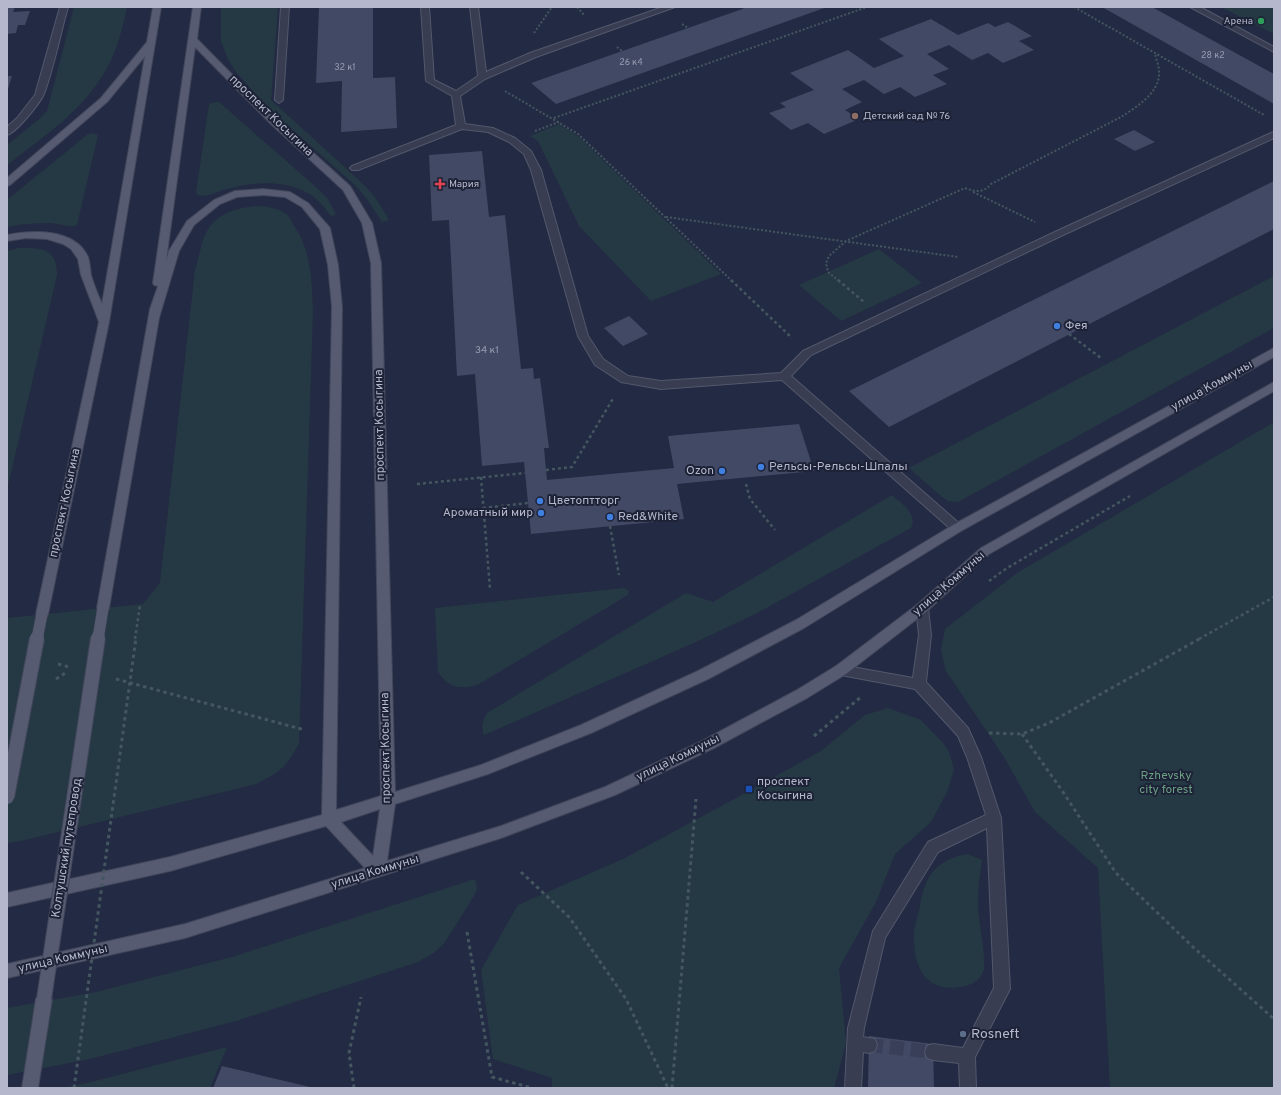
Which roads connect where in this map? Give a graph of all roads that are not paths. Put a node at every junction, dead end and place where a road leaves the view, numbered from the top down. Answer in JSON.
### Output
{"nodes":[{"id":1,"x":64,"y":7,"type":"edge"},
{"id":2,"x":157,"y":7,"type":"edge"},
{"id":3,"x":197,"y":7,"type":"edge"},
{"id":4,"x":285,"y":7,"type":"edge"},
{"id":5,"x":425,"y":7,"type":"edge"},
{"id":6,"x":474,"y":7,"type":"edge"},
{"id":7,"x":671,"y":7,"type":"edge"},
{"id":8,"x":1194,"y":7,"type":"edge"},
{"id":9,"x":192,"y":39,"type":"junction"},
{"id":10,"x":150,"y":43,"type":"junction"},
{"id":11,"x":1274,"y":50,"type":"edge"},
{"id":12,"x":482,"y":77,"type":"junction"},
{"id":13,"x":456,"y":95,"type":"junction"},
{"id":14,"x":279,"y":100,"type":"dead end"},
{"id":15,"x":461,"y":126,"type":"junction"},
{"id":16,"x":7,"y":132,"type":"edge"},
{"id":17,"x":1274,"y":135,"type":"edge"},
{"id":18,"x":355,"y":168,"type":"dead end"},
{"id":19,"x":7,"y":183,"type":"edge"},
{"id":20,"x":7,"y":238,"type":"edge"},
{"id":21,"x":154,"y":317,"type":"junction"},
{"id":22,"x":104,"y":322,"type":"junction"},
{"id":23,"x":1274,"y":352,"type":"edge"},
{"id":24,"x":784,"y":376,"type":"junction"},
{"id":25,"x":1274,"y":386,"type":"edge"},
{"id":26,"x":957,"y":528,"type":"junction"},
{"id":27,"x":922,"y":608,"type":"junction"},
{"id":28,"x":841,"y":670,"type":"junction"},
{"id":29,"x":919,"y":684,"type":"junction"},
{"id":30,"x":7,"y":798,"type":"edge"},
{"id":31,"x":388,"y":801,"type":"junction"},
{"id":32,"x":994,"y":818,"type":"junction"},
{"id":33,"x":329,"y":819,"type":"junction"},
{"id":34,"x":378,"y":871,"type":"junction"},
{"id":35,"x":7,"y":900,"type":"edge"},
{"id":36,"x":7,"y":971,"type":"edge"},
{"id":37,"x":933,"y":1052,"type":"tunnel mouth"},
{"id":38,"x":968,"y":1056,"type":"junction"},
{"id":39,"x":30,"y":1088,"type":"edge"},
{"id":40,"x":853,"y":1088,"type":"edge"},
{"id":41,"x":968,"y":1088,"type":"edge"}],
"edges":[{"from":1,"to":16,"type":"lane"},
{"from":2,"to":10,"type":"main road","name":"проспект Косыгина"},
{"from":3,"to":9,"type":"main road"},
{"from":4,"to":14,"type":"lane"},
{"from":5,"to":13,"type":"lane"},
{"from":6,"to":12,"type":"lane"},
{"from":7,"to":12,"type":"lane"},
{"from":8,"to":11,"type":"lane"},
{"from":9,"to":21,"type":"main road"},
{"from":9,"to":31,"type":"main road","name":"проспект Косыгина"},
{"from":10,"to":19,"type":"main road","name":"проспект Косыгина"},
{"from":10,"to":22,"type":"main road","name":"проспект Косыгина"},
{"from":12,"to":13,"type":"lane"},
{"from":13,"to":15,"type":"lane"},
{"from":15,"to":18,"type":"lane"},
{"from":15,"to":24,"type":"lane"},
{"from":17,"to":24,"type":"lane"},
{"from":20,"to":22,"type":"main road"},
{"from":21,"to":33,"type":"main road"},
{"from":21,"to":39,"type":"main road","name":"Колтушский путепровод","bridge":true},
{"from":22,"to":30,"type":"main road","name":"проспект Косыгина","bridge":true},
{"from":23,"to":26,"type":"main road","name":"улица Коммуны"},
{"from":24,"to":26,"type":"lane"},
{"from":25,"to":27,"type":"main road","name":"улица Коммуны"},
{"from":26,"to":31,"type":"main road","name":"улица Коммуны"},
{"from":27,"to":28,"type":"main road","name":"улица Коммуны"},
{"from":27,"to":29,"type":"lane"},
{"from":28,"to":29,"type":"lane"},
{"from":28,"to":34,"type":"main road","name":"улица Коммуны"},
{"from":29,"to":32,"type":"lane"},
{"from":31,"to":33,"type":"main road","name":"улица Коммуны"},
{"from":31,"to":34,"type":"main road","name":"проспект Косыгина"},
{"from":32,"to":38,"type":"lane"},
{"from":32,"to":40,"type":"lane"},
{"from":33,"to":34,"type":"main road"},
{"from":33,"to":35,"type":"main road","name":"улица Коммуны"},
{"from":34,"to":36,"type":"main road","name":"улица Коммуны"},
{"from":37,"to":38,"type":"lane"},
{"from":38,"to":41,"type":"lane"}]}
